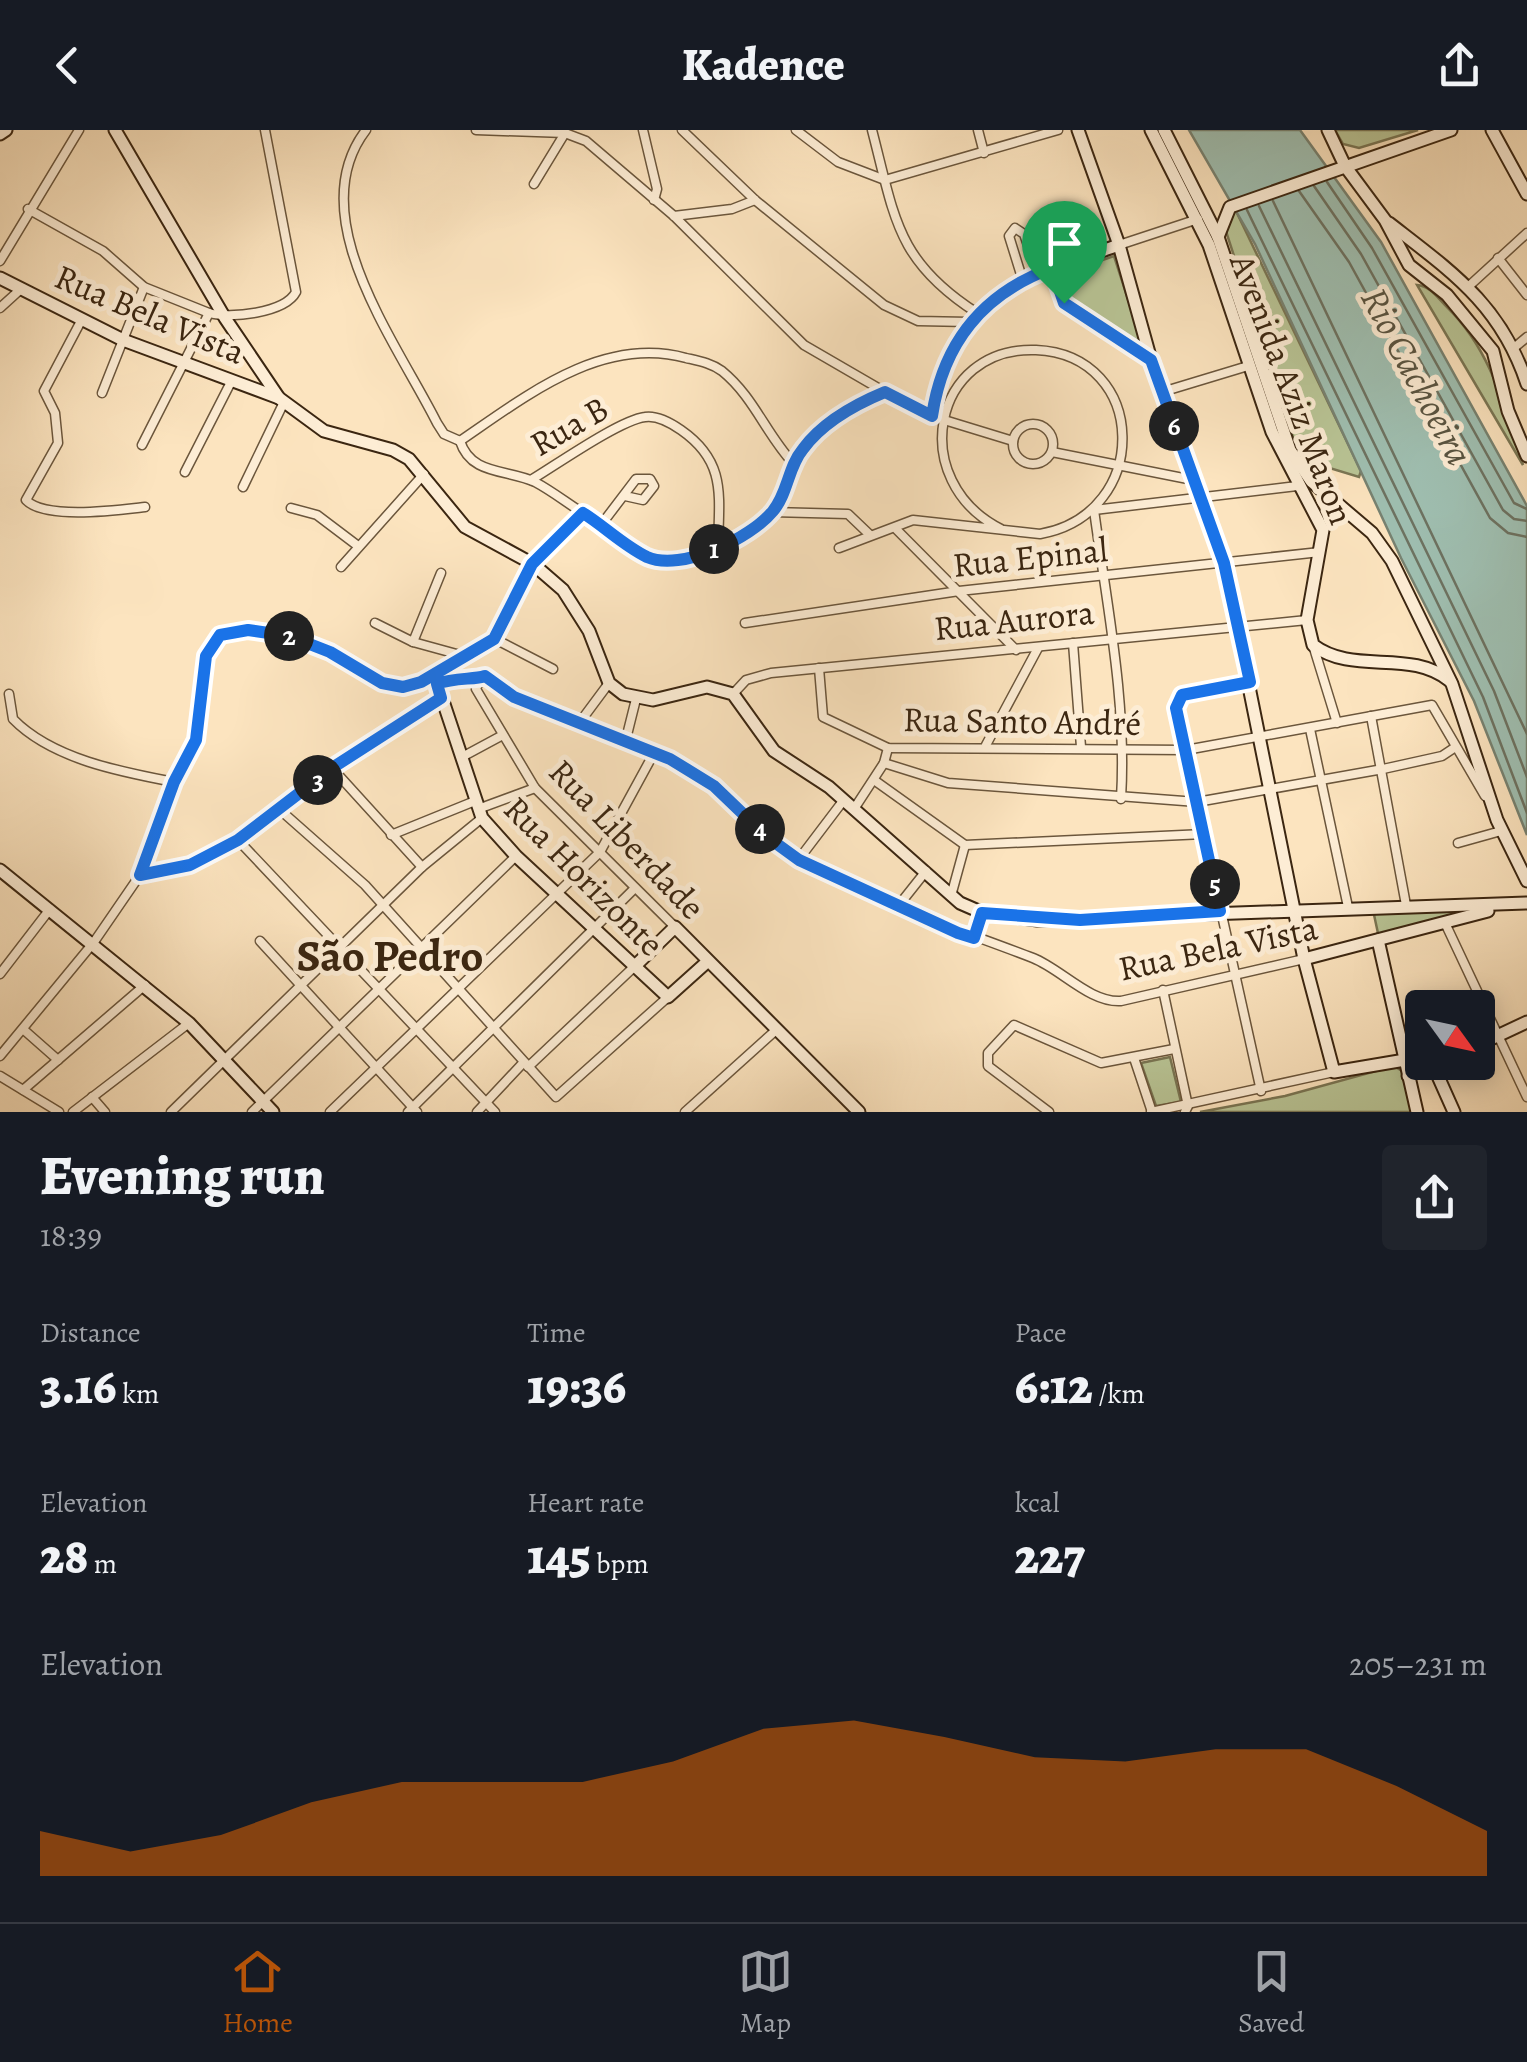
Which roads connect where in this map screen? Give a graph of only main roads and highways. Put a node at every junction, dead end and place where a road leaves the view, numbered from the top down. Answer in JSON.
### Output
{"nodes":[{"id":1,"x":6,"y":130,"type":"edge"},
{"id":2,"x":114,"y":130,"type":"edge"},
{"id":3,"x":1078,"y":130,"type":"edge"},
{"id":4,"x":1151,"y":130,"type":"edge"},
{"id":5,"x":1164,"y":130,"type":"edge"},
{"id":6,"x":1328,"y":130,"type":"edge"},
{"id":7,"x":1451,"y":130,"type":"edge"},
{"id":8,"x":1492,"y":130,"type":"edge"},
{"id":9,"x":0,"y":134,"type":"edge"},
{"id":10,"x":1336,"y":146,"type":"junction"},
{"id":11,"x":1370,"y":157,"type":"junction"},
{"id":12,"x":1345,"y":166,"type":"junction"},
{"id":13,"x":1527,"y":194,"type":"edge"},
{"id":14,"x":1202,"y":202,"type":"junction"},
{"id":15,"x":1228,"y":208,"type":"junction"},
{"id":16,"x":1385,"y":220,"type":"junction"},
{"id":17,"x":1218,"y":236,"type":"junction"},
{"id":18,"x":1119,"y":245,"type":"junction"},
{"id":19,"x":0,"y":278,"type":"edge"},
{"id":20,"x":1487,"y":306,"type":"junction"},
{"id":21,"x":1471,"y":321,"type":"junction"},
{"id":22,"x":1512,"y":343,"type":"junction"},
{"id":23,"x":1494,"y":351,"type":"junction"},
{"id":24,"x":1527,"y":384,"type":"edge"},
{"id":25,"x":281,"y":400,"type":"junction"},
{"id":26,"x":1527,"y":456,"type":"edge"},
{"id":27,"x":532,"y":564,"type":"junction"},
{"id":28,"x":1427,"y":639,"type":"junction"},
{"id":29,"x":1410,"y":663,"type":"junction"},
{"id":30,"x":1451,"y":682,"type":"junction"},
{"id":31,"x":2,"y":874,"type":"edge"},
{"id":32,"x":1527,"y":881,"type":"edge"},
{"id":33,"x":1527,"y":903,"type":"edge"},
{"id":34,"x":1497,"y":908,"type":"junction"},
{"id":35,"x":1295,"y":910,"type":"junction"},
{"id":36,"x":1378,"y":940,"type":"junction"},
{"id":37,"x":1304,"y":959,"type":"junction"},
{"id":38,"x":707,"y":962,"type":"junction"},
{"id":39,"x":636,"y":965,"type":"junction"},
{"id":40,"x":1527,"y":1022,"type":"edge"},
{"id":41,"x":1495,"y":1036,"type":"edge"},
{"id":42,"x":1405,"y":1060,"type":"joint"},
{"id":43,"x":1409,"y":1080,"type":"edge"},
{"id":44,"x":1442,"y":1080,"type":"edge"},
{"id":45,"x":273,"y":1112,"type":"edge"},
{"id":46,"x":858,"y":1112,"type":"edge"},
{"id":47,"x":1417,"y":1112,"type":"edge"},
{"id":48,"x":1454,"y":1112,"type":"edge"}],
"edges":[{"from":1,"to":9,"type":"main road"},
{"from":2,"to":25,"type":"main road"},
{"from":3,"to":18,"type":"main road"},
{"from":4,"to":29,"type":"main road","name":"Avenida Aziz Maron"},
{"from":5,"to":14,"type":"main road","name":"Avenida Aziz Maron"},
{"from":6,"to":10,"type":"main road"},
{"from":7,"to":11,"type":"main road"},
{"from":8,"to":13,"type":"main road"},
{"from":10,"to":11,"type":"main road"},
{"from":10,"to":12,"type":"main road"},
{"from":11,"to":12,"type":"main road"},
{"from":12,"to":15,"type":"main road"},
{"from":12,"to":16,"type":"main road"},
{"from":14,"to":15,"type":"main road"},
{"from":14,"to":17,"type":"main road","name":"Avenida Aziz Maron"},
{"from":15,"to":17,"type":"main road"},
{"from":16,"to":20,"type":"main road"},
{"from":16,"to":21,"type":"main road"},
{"from":17,"to":28,"type":"main road","name":"Avenida Aziz Maron"},
{"from":18,"to":27,"type":"main road"},
{"from":18,"to":35,"type":"main road"},
{"from":19,"to":25,"type":"main road","name":"Rua Bela Vista"},
{"from":20,"to":21,"type":"main road"},
{"from":20,"to":22,"type":"main road"},
{"from":21,"to":23,"type":"main road"},
{"from":22,"to":23,"type":"main road"},
{"from":22,"to":24,"type":"main road"},
{"from":23,"to":26,"type":"main road"},
{"from":25,"to":27,"type":"main road"},
{"from":27,"to":35,"type":"main road"},
{"from":27,"to":39,"type":"main road","name":"Rua Horizonte"},
{"from":28,"to":29,"type":"main road"},
{"from":28,"to":30,"type":"main road","name":"Avenida Aziz Maron"},
{"from":29,"to":30,"type":"main road"},
{"from":30,"to":32,"type":"main road","name":"Avenida Aziz Maron"},
{"from":31,"to":45,"type":"main road"},
{"from":33,"to":34,"type":"main road"},
{"from":34,"to":35,"type":"main road"},
{"from":34,"to":36,"type":"main road","name":"Rua Bela Vista"},
{"from":35,"to":37,"type":"main road"},
{"from":36,"to":37,"type":"main road","name":"Rua Bela Vista"},
{"from":36,"to":42,"type":"main road"},
{"from":37,"to":42,"type":"main road"},
{"from":38,"to":39,"type":"main road","name":"Rua Horizonte"},
{"from":38,"to":39,"type":"main road","name":"Rua Liberdade"},
{"from":38,"to":46,"type":"main road","name":"Rua Liberdade"},
{"from":40,"to":41,"type":"main road"},
{"from":43,"to":47,"type":"main road"},
{"from":44,"to":48,"type":"main road"}]}
